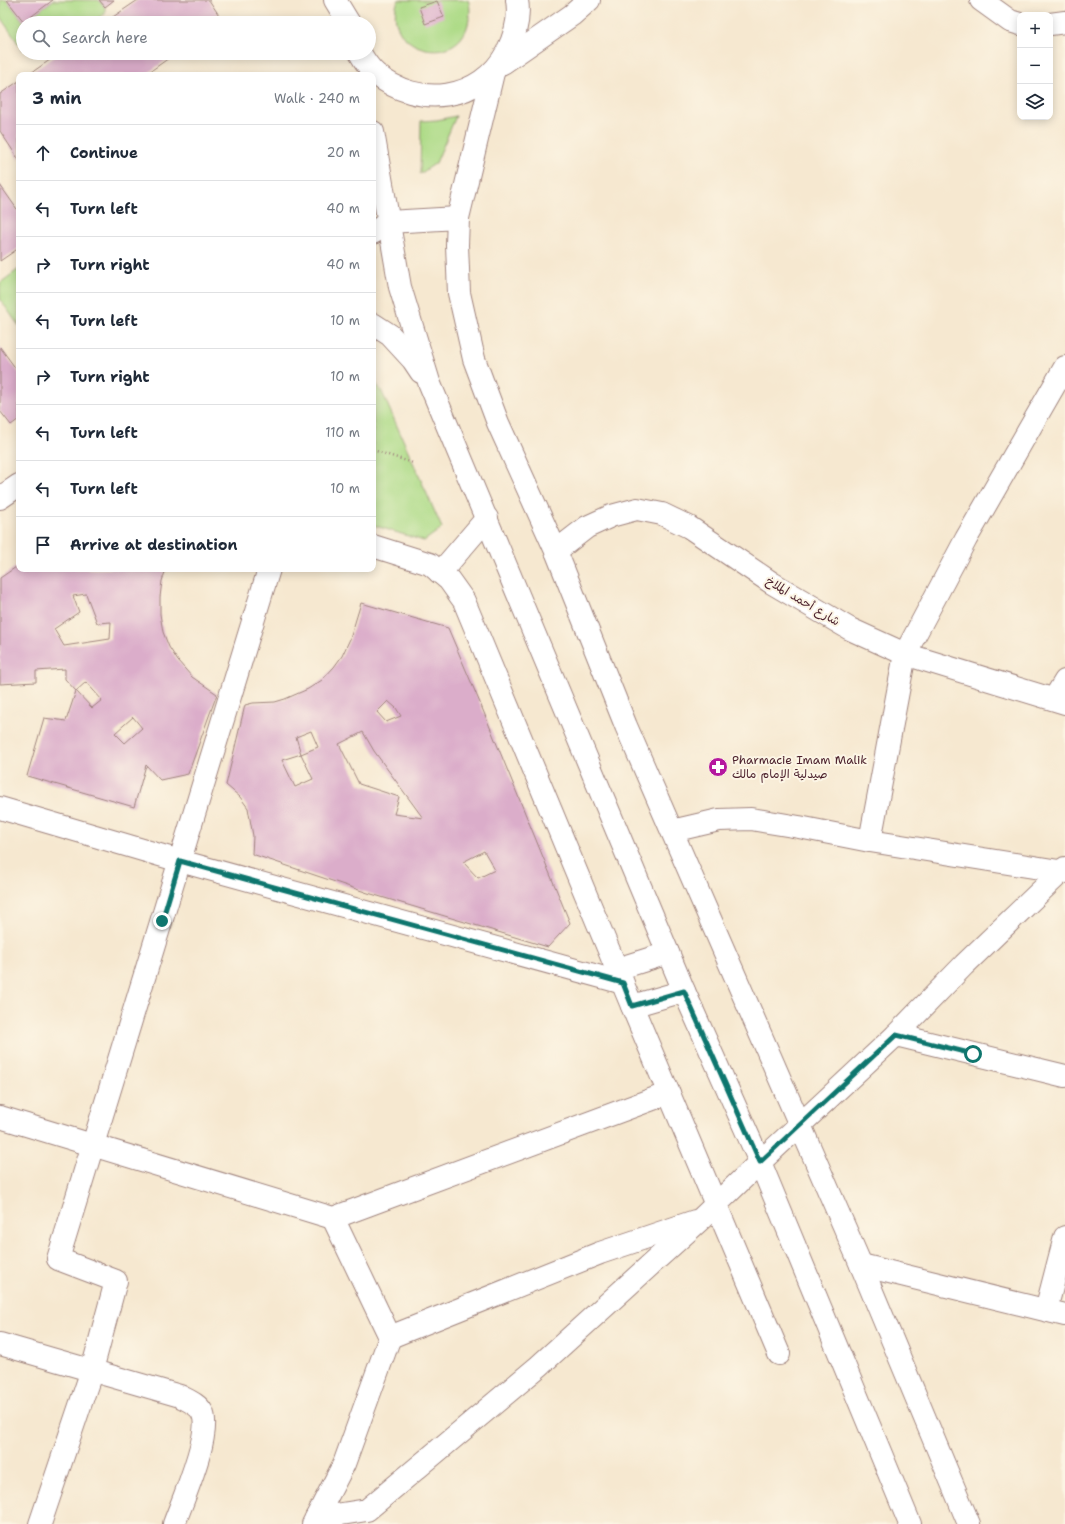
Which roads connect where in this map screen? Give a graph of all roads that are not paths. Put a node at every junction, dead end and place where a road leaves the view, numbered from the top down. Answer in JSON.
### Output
{"nodes":[{"id":1,"x":335,"y":0,"type":"edge"},
{"id":2,"x":350,"y":0,"type":"edge"},
{"id":3,"x":516,"y":0,"type":"edge"},
{"id":4,"x":589,"y":0,"type":"edge"},
{"id":5,"x":981,"y":0,"type":"edge"},
{"id":6,"x":345,"y":16,"type":"edge"},
{"id":7,"x":349,"y":16,"type":"edge"},
{"id":8,"x":1065,"y":22,"type":"edge"},
{"id":9,"x":1017,"y":23,"type":"edge"},
{"id":10,"x":1053,"y":24,"type":"edge"},
{"id":11,"x":361,"y":60,"type":"edge"},
{"id":12,"x":365,"y":60,"type":"edge"},
{"id":13,"x":497,"y":69,"type":"junction"},
{"id":14,"x":363,"y":72,"type":"edge"},
{"id":15,"x":374,"y":72,"type":"edge"},
{"id":16,"x":376,"y":74,"type":"edge"},
{"id":17,"x":376,"y":168,"type":"edge"},
{"id":18,"x":458,"y":218,"type":"junction"},
{"id":19,"x":381,"y":228,"type":"edge"},
{"id":20,"x":376,"y":326,"type":"edge"},
{"id":21,"x":1065,"y":367,"type":"edge"},
{"id":22,"x":429,"y":382,"type":"junction"},
{"id":23,"x":16,"y":486,"type":"edge"},
{"id":24,"x":0,"y":498,"type":"edge"},
{"id":25,"x":487,"y":518,"type":"junction"},
{"id":26,"x":376,"y":547,"type":"edge"},
{"id":27,"x":556,"y":551,"type":"junction"},
{"id":28,"x":269,"y":572,"type":"edge"},
{"id":29,"x":440,"y":573,"type":"junction"},
{"id":30,"x":905,"y":654,"type":"junction"},
{"id":31,"x":1065,"y":681,"type":"edge"},
{"id":32,"x":1059,"y":701,"type":"edge"},
{"id":33,"x":0,"y":808,"type":"edge"},
{"id":34,"x":672,"y":831,"type":"junction"},
{"id":35,"x":870,"y":841,"type":"junction"},
{"id":36,"x":180,"y":861,"type":"junction"},
{"id":37,"x":1064,"y":870,"type":"edge"},
{"id":38,"x":668,"y":953,"type":"junction"},
{"id":39,"x":620,"y":976,"type":"junction"},
{"id":40,"x":684,"y":991,"type":"junction"},
{"id":41,"x":632,"y":1006,"type":"junction"},
{"id":42,"x":896,"y":1035,"type":"junction"},
{"id":43,"x":1065,"y":1076,"type":"edge"},
{"id":44,"x":669,"y":1093,"type":"junction"},
{"id":45,"x":0,"y":1117,"type":"edge"},
{"id":46,"x":800,"y":1126,"type":"junction"},
{"id":47,"x":93,"y":1145,"type":"junction"},
{"id":48,"x":760,"y":1162,"type":"junction"},
{"id":49,"x":709,"y":1211,"type":"junction"},
{"id":50,"x":333,"y":1218,"type":"junction"},
{"id":51,"x":1065,"y":1237,"type":"edge"},
{"id":52,"x":861,"y":1265,"type":"junction"},
{"id":53,"x":1056,"y":1313,"type":"edge"},
{"id":54,"x":390,"y":1337,"type":"junction"},
{"id":55,"x":0,"y":1344,"type":"edge"},
{"id":56,"x":779,"y":1354,"type":"dead end"},
{"id":57,"x":92,"y":1370,"type":"junction"},
{"id":58,"x":315,"y":1521,"type":"edge"},
{"id":59,"x":40,"y":1524,"type":"edge"},
{"id":60,"x":174,"y":1524,"type":"edge"},
{"id":61,"x":910,"y":1524,"type":"edge"},
{"id":62,"x":969,"y":1524,"type":"edge"}],
"edges":[{"from":1,"to":6,"type":"street"},
{"from":2,"to":7,"type":"street"},
{"from":3,"to":13,"type":"street"},
{"from":4,"to":13,"type":"street"},
{"from":5,"to":9,"type":"street"},
{"from":8,"to":10,"type":"street"},
{"from":11,"to":14,"type":"street"},
{"from":12,"to":15,"type":"street"},
{"from":13,"to":16,"type":"street"},
{"from":13,"to":18,"type":"street"},
{"from":17,"to":19,"type":"street"},
{"from":18,"to":19,"type":"street"},
{"from":18,"to":27,"type":"street"},
{"from":19,"to":22,"type":"street"},
{"from":20,"to":22,"type":"street"},
{"from":21,"to":30,"type":"street"},
{"from":22,"to":25,"type":"street"},
{"from":23,"to":24,"type":"street"},
{"from":25,"to":29,"type":"street"},
{"from":25,"to":38,"type":"street"},
{"from":26,"to":29,"type":"street"},
{"from":27,"to":30,"type":"street","name":"شارع أحمد الملاخ"},
{"from":27,"to":34,"type":"street"},
{"from":28,"to":36,"type":"street"},
{"from":29,"to":39,"type":"street"},
{"from":30,"to":32,"type":"street","name":"شارع أحمد الملاخ"},
{"from":30,"to":35,"type":"street"},
{"from":31,"to":32,"type":"street"},
{"from":33,"to":36,"type":"street"},
{"from":34,"to":35,"type":"street"},
{"from":34,"to":46,"type":"street"},
{"from":35,"to":37,"type":"street"},
{"from":36,"to":39,"type":"street"},
{"from":36,"to":47,"type":"street"},
{"from":37,"to":42,"type":"street"},
{"from":38,"to":39,"type":"street"},
{"from":38,"to":40,"type":"street"},
{"from":39,"to":41,"type":"street"},
{"from":40,"to":41,"type":"street"},
{"from":40,"to":48,"type":"street"},
{"from":41,"to":44,"type":"street"},
{"from":42,"to":43,"type":"street"},
{"from":42,"to":46,"type":"street"},
{"from":44,"to":49,"type":"street"},
{"from":44,"to":50,"type":"street"},
{"from":45,"to":47,"type":"street"},
{"from":46,"to":48,"type":"street"},
{"from":46,"to":52,"type":"street"},
{"from":47,"to":50,"type":"street"},
{"from":47,"to":57,"type":"street"},
{"from":48,"to":49,"type":"street"},
{"from":48,"to":61,"type":"street"},
{"from":49,"to":54,"type":"street"},
{"from":49,"to":56,"type":"street"},
{"from":49,"to":58,"type":"street"},
{"from":50,"to":54,"type":"street"},
{"from":51,"to":53,"type":"street"},
{"from":52,"to":53,"type":"street"},
{"from":52,"to":62,"type":"street"},
{"from":54,"to":58,"type":"street"},
{"from":55,"to":57,"type":"street"},
{"from":57,"to":59,"type":"street"},
{"from":57,"to":60,"type":"street"}]}
